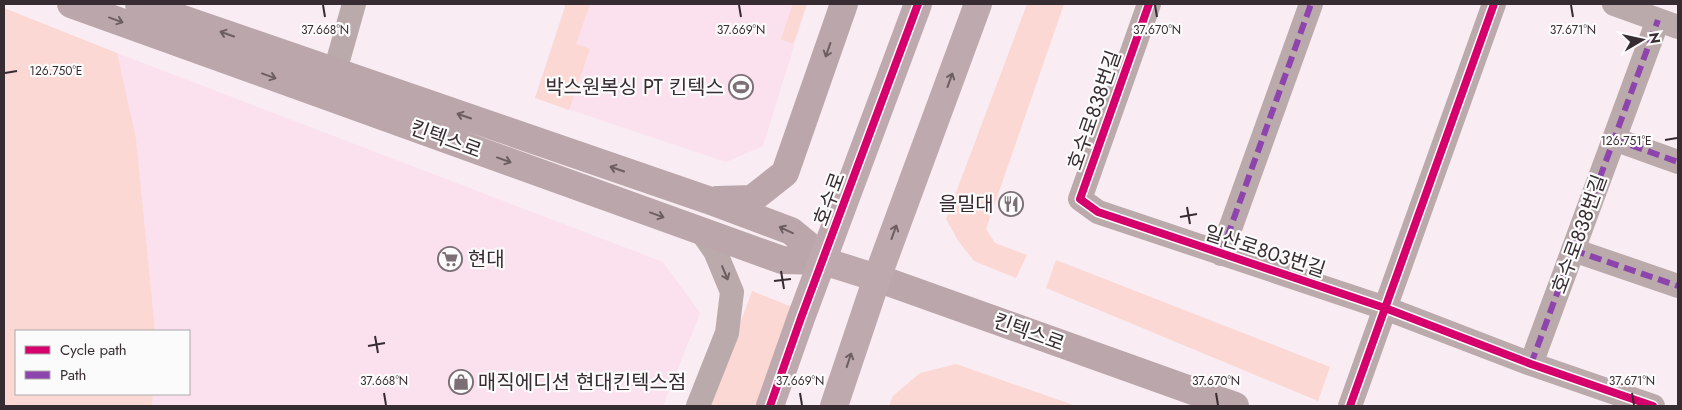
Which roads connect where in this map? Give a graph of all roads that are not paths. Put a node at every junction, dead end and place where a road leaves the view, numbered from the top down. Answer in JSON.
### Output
{"nodes":[{"id":1,"x":70,"y":4,"type":"edge"},
{"id":2,"x":139,"y":4,"type":"edge"},
{"id":3,"x":354,"y":4,"type":"edge"},
{"id":4,"x":844,"y":4,"type":"edge"},
{"id":5,"x":918,"y":4,"type":"edge"},
{"id":6,"x":978,"y":4,"type":"edge"},
{"id":7,"x":1149,"y":4,"type":"edge"},
{"id":8,"x":1311,"y":4,"type":"edge"},
{"id":9,"x":1494,"y":4,"type":"edge"},
{"id":10,"x":1614,"y":4,"type":"edge"},
{"id":11,"x":1668,"y":23,"type":"edge"},
{"id":12,"x":335,"y":72,"type":"junction"},
{"id":13,"x":1614,"y":140,"type":"junction"},
{"id":14,"x":1678,"y":162,"type":"edge"},
{"id":15,"x":1080,"y":199,"type":"joint"},
{"id":16,"x":708,"y":200,"type":"junction"},
{"id":17,"x":701,"y":231,"type":"junction"},
{"id":18,"x":1573,"y":250,"type":"junction"},
{"id":19,"x":1221,"y":254,"type":"junction"},
{"id":20,"x":823,"y":261,"type":"junction"},
{"id":21,"x":877,"y":278,"type":"junction"},
{"id":22,"x":1678,"y":286,"type":"edge"},
{"id":23,"x":1385,"y":308,"type":"junction"},
{"id":24,"x":1531,"y":364,"type":"junction"},
{"id":25,"x":698,"y":406,"type":"edge"},
{"id":26,"x":770,"y":406,"type":"edge"},
{"id":27,"x":834,"y":406,"type":"edge"},
{"id":28,"x":1235,"y":406,"type":"edge"},
{"id":29,"x":1350,"y":406,"type":"edge"},
{"id":30,"x":1653,"y":406,"type":"edge"}],
"edges":[{"from":1,"to":17,"type":"main road","name":"킨텍스로","one_way":true},
{"from":12,"to":2,"type":"main road","name":"킨텍스로","one_way":true},
{"from":3,"to":12,"type":"street"},
{"from":4,"to":16,"type":"main road","one_way":true},
{"from":5,"to":20,"type":"main road","name":"호수로"},
{"from":21,"to":6,"type":"main road","one_way":true},
{"from":7,"to":15,"type":"street","name":"호수로838번길"},
{"from":8,"to":19,"type":"street"},
{"from":9,"to":23,"type":"street"},
{"from":10,"to":11,"type":"street","name":"호수로838번길"},
{"from":11,"to":13,"type":"street","name":"호수로838번길"},
{"from":16,"to":12,"type":"main road","name":"킨텍스로","one_way":true},
{"from":13,"to":14,"type":"street"},
{"from":13,"to":18,"type":"street","name":"호수로838번길"},
{"from":15,"to":19,"type":"street","name":"일산로803번길"},
{"from":20,"to":16,"type":"main road","name":"킨텍스로","one_way":true},
{"from":17,"to":20,"type":"main road","name":"킨텍스로"},
{"from":17,"to":25,"type":"street","one_way":true},
{"from":18,"to":22,"type":"street"},
{"from":18,"to":24,"type":"street","name":"호수로838번길"},
{"from":19,"to":23,"type":"street","name":"일산로803번길"},
{"from":20,"to":21,"type":"main road","name":"킨텍스로"},
{"from":20,"to":26,"type":"main road","name":"호수로"},
{"from":27,"to":21,"type":"main road","one_way":true},
{"from":21,"to":28,"type":"main road","name":"킨텍스로"},
{"from":23,"to":24,"type":"street","name":"일산로803번길"},
{"from":23,"to":29,"type":"street"},
{"from":24,"to":30,"type":"street","name":"일산로803번길"}]}
